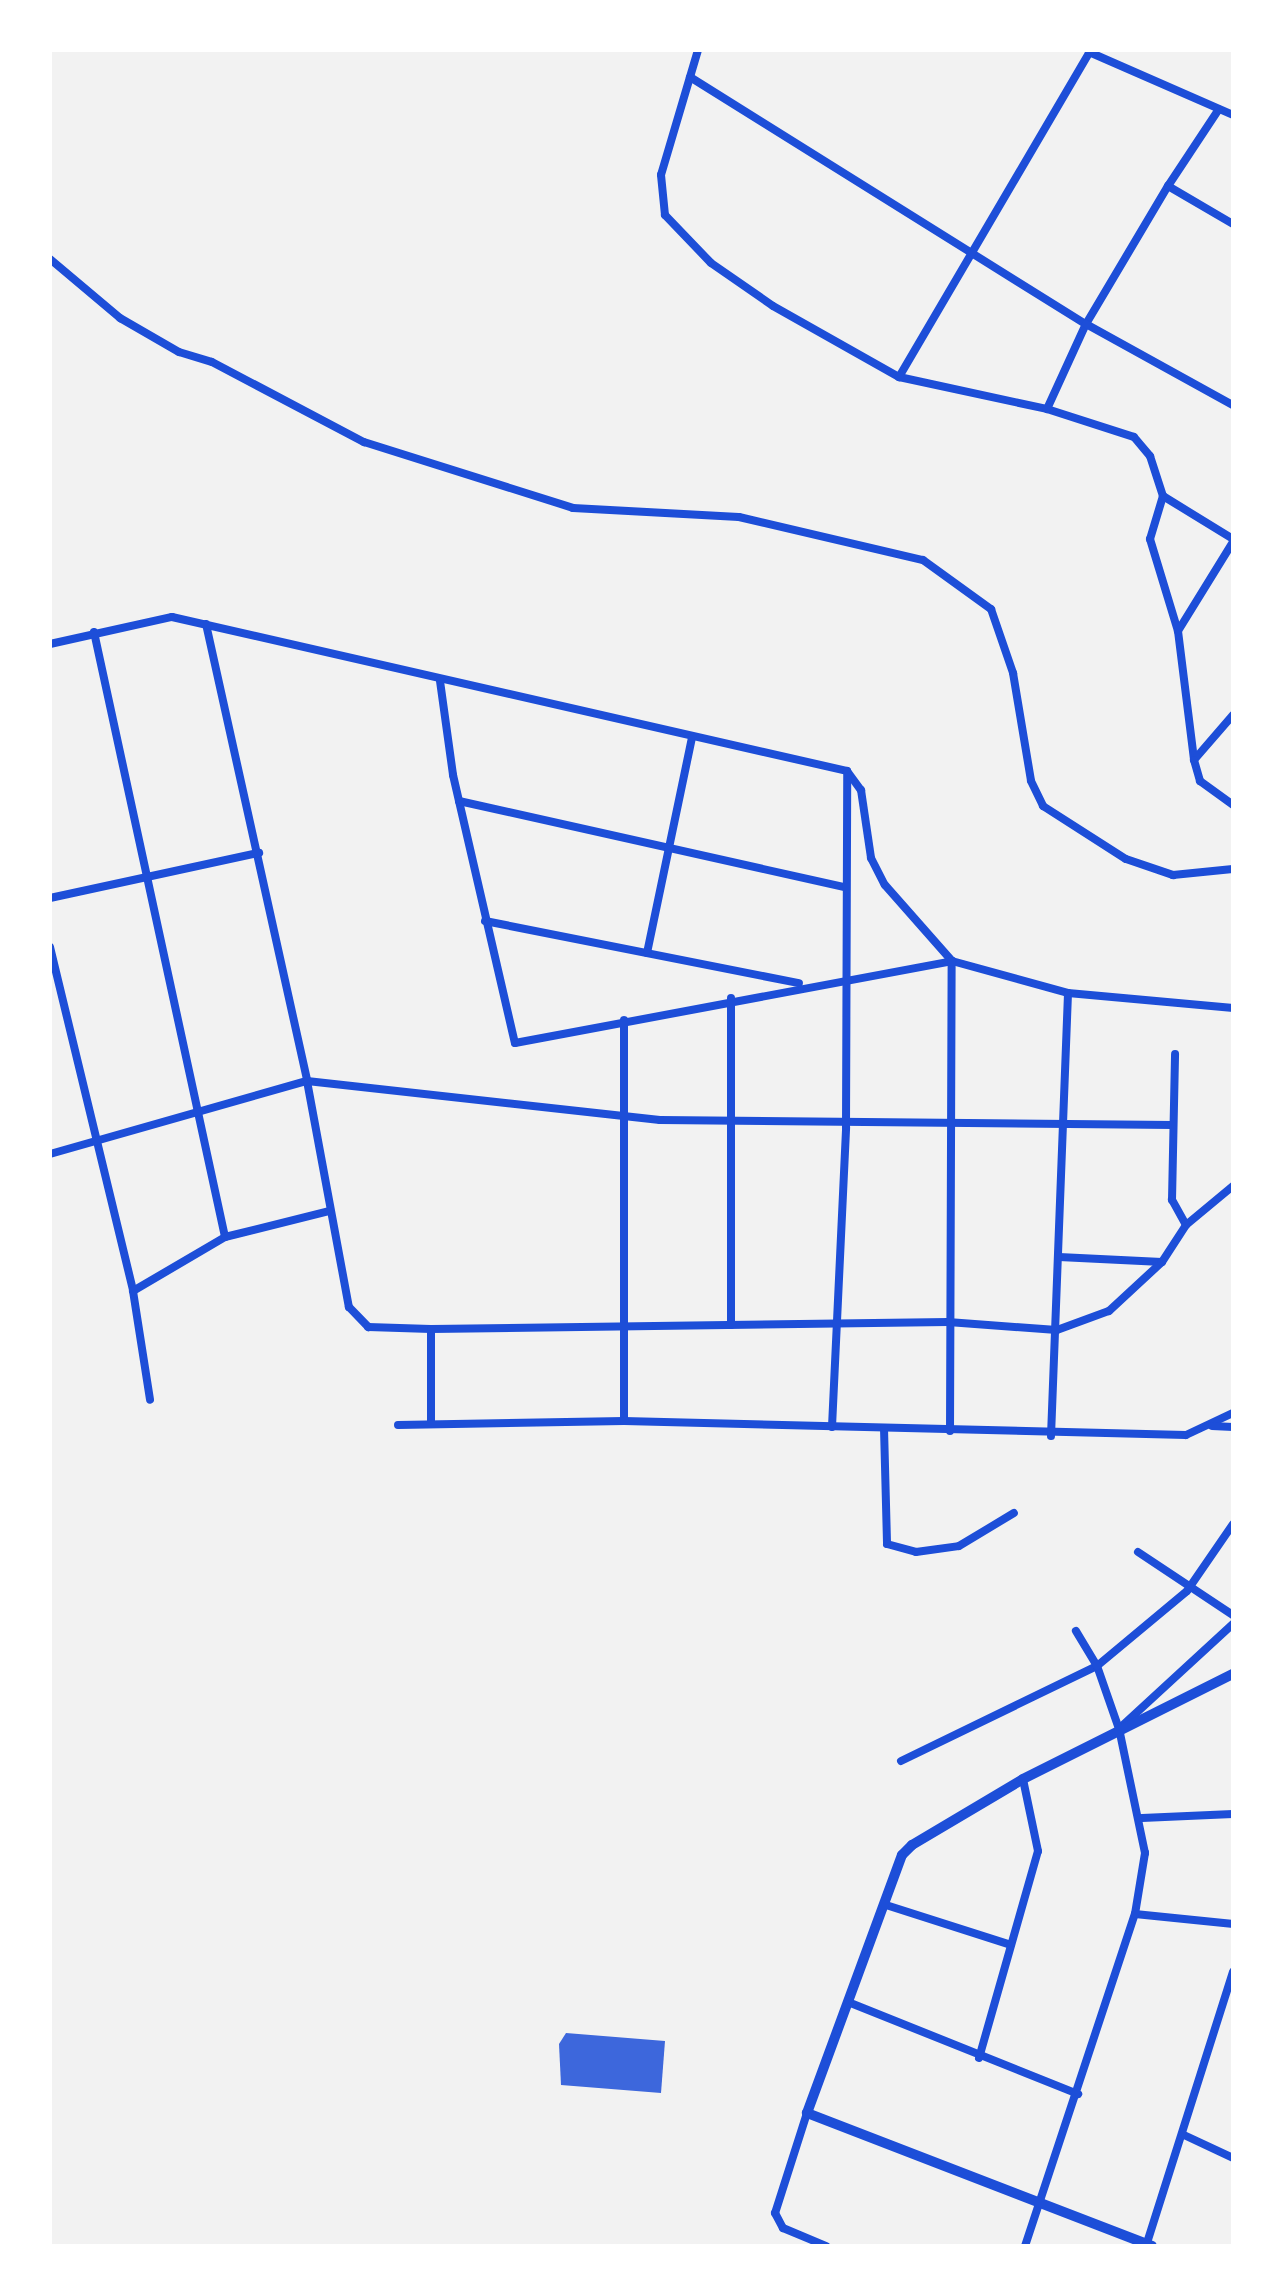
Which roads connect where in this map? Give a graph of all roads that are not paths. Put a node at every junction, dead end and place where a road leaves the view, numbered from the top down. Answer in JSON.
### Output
{"nodes":[{"id":1,"x":698,"y":50,"type":"edge"},
{"id":2,"x":1087,"y":51,"type":"edge"},
{"id":3,"x":690,"y":77,"type":"junction"},
{"id":4,"x":1219,"y":109,"type":"junction"},
{"id":5,"x":1233,"y":115,"type":"edge"},
{"id":6,"x":1168,"y":186,"type":"junction"},
{"id":7,"x":1233,"y":224,"type":"edge"},
{"id":8,"x":971,"y":247,"type":"junction"},
{"id":9,"x":50,"y":259,"type":"edge"},
{"id":10,"x":1086,"y":324,"type":"junction"},
{"id":11,"x":899,"y":377,"type":"junction"},
{"id":12,"x":1233,"y":405,"type":"edge"},
{"id":13,"x":1047,"y":409,"type":"junction"},
{"id":14,"x":1162,"y":496,"type":"junction"},
{"id":15,"x":1233,"y":540,"type":"edge"},
{"id":16,"x":206,"y":624,"type":"junction"},
{"id":17,"x":1178,"y":631,"type":"junction"},
{"id":18,"x":94,"y":632,"type":"junction"},
{"id":19,"x":50,"y":644,"type":"edge"},
{"id":20,"x":440,"y":681,"type":"junction"},
{"id":21,"x":1233,"y":715,"type":"edge"},
{"id":22,"x":692,"y":736,"type":"junction"},
{"id":23,"x":1194,"y":760,"type":"junction"},
{"id":24,"x":847,"y":771,"type":"junction"},
{"id":25,"x":459,"y":801,"type":"junction"},
{"id":26,"x":1233,"y":805,"type":"edge"},
{"id":27,"x":668,"y":846,"type":"junction"},
{"id":28,"x":259,"y":853,"type":"junction"},
{"id":29,"x":1233,"y":869,"type":"edge"},
{"id":30,"x":148,"y":876,"type":"junction"},
{"id":31,"x":846,"y":887,"type":"junction"},
{"id":32,"x":50,"y":898,"type":"edge"},
{"id":33,"x":485,"y":921,"type":"junction"},
{"id":34,"x":50,"y":947,"type":"edge"},
{"id":35,"x":647,"y":953,"type":"junction"},
{"id":36,"x":952,"y":962,"type":"junction"},
{"id":37,"x":846,"y":978,"type":"junction"},
{"id":38,"x":805,"y":984,"type":"junction"},
{"id":39,"x":1068,"y":994,"type":"junction"},
{"id":40,"x":731,"y":998,"type":"junction"},
{"id":41,"x":1233,"y":1008,"type":"edge"},
{"id":42,"x":624,"y":1020,"type":"junction"},
{"id":43,"x":1175,"y":1054,"type":"dead end"},
{"id":44,"x":308,"y":1081,"type":"junction"},
{"id":45,"x":201,"y":1107,"type":"junction"},
{"id":46,"x":622,"y":1117,"type":"junction"},
{"id":47,"x":734,"y":1124,"type":"junction"},
{"id":48,"x":1172,"y":1125,"type":"junction"},
{"id":49,"x":846,"y":1126,"type":"junction"},
{"id":50,"x":956,"y":1126,"type":"junction"},
{"id":51,"x":1067,"y":1128,"type":"junction"},
{"id":52,"x":99,"y":1143,"type":"junction"},
{"id":53,"x":50,"y":1154,"type":"edge"},
{"id":54,"x":1233,"y":1186,"type":"edge"},
{"id":55,"x":329,"y":1211,"type":"junction"},
{"id":56,"x":1186,"y":1225,"type":"junction"},
{"id":57,"x":225,"y":1237,"type":"junction"},
{"id":58,"x":1060,"y":1256,"type":"junction"},
{"id":59,"x":1162,"y":1262,"type":"junction"},
{"id":60,"x":133,"y":1291,"type":"junction"},
{"id":61,"x":621,"y":1322,"type":"junction"},
{"id":62,"x":948,"y":1322,"type":"junction"},
{"id":63,"x":836,"y":1324,"type":"junction"},
{"id":64,"x":730,"y":1325,"type":"junction"},
{"id":65,"x":430,"y":1329,"type":"junction"},
{"id":66,"x":1056,"y":1330,"type":"junction"},
{"id":67,"x":150,"y":1400,"type":"dead end"},
{"id":68,"x":1233,"y":1413,"type":"edge"},
{"id":69,"x":624,"y":1421,"type":"junction"},
{"id":70,"x":432,"y":1424,"type":"junction"},
{"id":71,"x":398,"y":1425,"type":"dead end"},
{"id":72,"x":1212,"y":1426,"type":"junction"},
{"id":73,"x":832,"y":1427,"type":"junction"},
{"id":74,"x":884,"y":1428,"type":"junction"},
{"id":75,"x":1233,"y":1428,"type":"edge"},
{"id":76,"x":950,"y":1431,"type":"junction"},
{"id":77,"x":1051,"y":1436,"type":"junction"},
{"id":78,"x":1014,"y":1513,"type":"dead end"},
{"id":79,"x":1233,"y":1524,"type":"edge"},
{"id":80,"x":1138,"y":1552,"type":"dead end"},
{"id":81,"x":1187,"y":1591,"type":"junction"},
{"id":82,"x":1233,"y":1615,"type":"edge"},
{"id":83,"x":1233,"y":1624,"type":"edge"},
{"id":84,"x":1076,"y":1631,"type":"dead end"},
{"id":85,"x":1097,"y":1666,"type":"junction"},
{"id":86,"x":1233,"y":1674,"type":"edge"},
{"id":87,"x":1118,"y":1729,"type":"junction"},
{"id":88,"x":901,"y":1761,"type":"dead end"},
{"id":89,"x":1023,"y":1779,"type":"junction"},
{"id":90,"x":1233,"y":1814,"type":"edge"},
{"id":91,"x":1142,"y":1818,"type":"junction"},
{"id":92,"x":886,"y":1905,"type":"junction"},
{"id":93,"x":1135,"y":1914,"type":"junction"},
{"id":94,"x":1233,"y":1924,"type":"edge"},
{"id":95,"x":1011,"y":1945,"type":"junction"},
{"id":96,"x":1233,"y":1972,"type":"edge"},
{"id":97,"x":848,"y":2002,"type":"junction"},
{"id":98,"x":980,"y":2058,"type":"junction"},
{"id":99,"x":1078,"y":2094,"type":"junction"},
{"id":100,"x":807,"y":2112,"type":"junction"},
{"id":101,"x":1184,"y":2135,"type":"junction"},
{"id":102,"x":1233,"y":2158,"type":"edge"},
{"id":103,"x":1040,"y":2205,"type":"junction"},
{"id":104,"x":1148,"y":2245,"type":"edge"},
{"id":105,"x":826,"y":2246,"type":"edge"},
{"id":106,"x":1024,"y":2246,"type":"edge"}],
"edges":[{"from":1,"to":3,"type":"street"},
{"from":2,"to":4,"type":"street"},
{"from":2,"to":8,"type":"street"},
{"from":3,"to":8,"type":"street"},
{"from":3,"to":11,"type":"street"},
{"from":4,"to":5,"type":"street"},
{"from":4,"to":6,"type":"street"},
{"from":6,"to":7,"type":"street"},
{"from":6,"to":10,"type":"street"},
{"from":8,"to":10,"type":"street"},
{"from":8,"to":11,"type":"street"},
{"from":9,"to":29,"type":"street"},
{"from":10,"to":12,"type":"street"},
{"from":10,"to":13,"type":"street"},
{"from":11,"to":13,"type":"street"},
{"from":13,"to":14,"type":"street"},
{"from":14,"to":15,"type":"street"},
{"from":14,"to":17,"type":"street"},
{"from":15,"to":17,"type":"street"},
{"from":16,"to":18,"type":"street"},
{"from":16,"to":20,"type":"street"},
{"from":16,"to":28,"type":"street"},
{"from":17,"to":23,"type":"street"},
{"from":18,"to":19,"type":"street"},
{"from":18,"to":30,"type":"street"},
{"from":20,"to":22,"type":"street"},
{"from":20,"to":25,"type":"street"},
{"from":21,"to":23,"type":"street"},
{"from":22,"to":24,"type":"street"},
{"from":22,"to":27,"type":"street"},
{"from":23,"to":26,"type":"street"},
{"from":24,"to":31,"type":"street"},
{"from":24,"to":36,"type":"street"},
{"from":25,"to":27,"type":"street"},
{"from":25,"to":33,"type":"street"},
{"from":27,"to":31,"type":"street"},
{"from":27,"to":35,"type":"street"},
{"from":28,"to":30,"type":"street"},
{"from":28,"to":44,"type":"street"},
{"from":30,"to":32,"type":"street"},
{"from":30,"to":45,"type":"street"},
{"from":31,"to":37,"type":"street"},
{"from":33,"to":35,"type":"street"},
{"from":33,"to":42,"type":"street"},
{"from":34,"to":52,"type":"street"},
{"from":35,"to":38,"type":"street"},
{"from":36,"to":37,"type":"street"},
{"from":36,"to":39,"type":"street"},
{"from":36,"to":50,"type":"street"},
{"from":37,"to":38,"type":"street"},
{"from":37,"to":49,"type":"street"},
{"from":38,"to":40,"type":"street"},
{"from":39,"to":41,"type":"street"},
{"from":39,"to":51,"type":"street"},
{"from":40,"to":42,"type":"street"},
{"from":40,"to":47,"type":"street"},
{"from":42,"to":46,"type":"street"},
{"from":43,"to":48,"type":"street"},
{"from":44,"to":45,"type":"street"},
{"from":44,"to":46,"type":"street"},
{"from":44,"to":55,"type":"street"},
{"from":45,"to":52,"type":"street"},
{"from":45,"to":57,"type":"street"},
{"from":46,"to":47,"type":"street"},
{"from":46,"to":61,"type":"street"},
{"from":47,"to":49,"type":"street"},
{"from":47,"to":64,"type":"street"},
{"from":48,"to":51,"type":"street"},
{"from":48,"to":56,"type":"street"},
{"from":49,"to":50,"type":"street"},
{"from":49,"to":63,"type":"street"},
{"from":50,"to":51,"type":"street"},
{"from":50,"to":62,"type":"street"},
{"from":51,"to":58,"type":"street"},
{"from":52,"to":53,"type":"street"},
{"from":52,"to":60,"type":"street"},
{"from":54,"to":56,"type":"street"},
{"from":55,"to":57,"type":"street"},
{"from":55,"to":65,"type":"street"},
{"from":56,"to":59,"type":"street"},
{"from":57,"to":60,"type":"street"},
{"from":58,"to":59,"type":"street"},
{"from":58,"to":66,"type":"street"},
{"from":59,"to":66,"type":"street"},
{"from":60,"to":67,"type":"street"},
{"from":61,"to":64,"type":"street"},
{"from":61,"to":65,"type":"street"},
{"from":61,"to":69,"type":"street"},
{"from":62,"to":63,"type":"street"},
{"from":62,"to":66,"type":"street"},
{"from":62,"to":76,"type":"street"},
{"from":63,"to":64,"type":"street"},
{"from":63,"to":73,"type":"street"},
{"from":65,"to":70,"type":"street"},
{"from":66,"to":77,"type":"street"},
{"from":68,"to":72,"type":"street"},
{"from":69,"to":70,"type":"street"},
{"from":69,"to":73,"type":"street"},
{"from":70,"to":71,"type":"street"},
{"from":72,"to":75,"type":"street"},
{"from":72,"to":77,"type":"street"},
{"from":73,"to":74,"type":"street"},
{"from":74,"to":76,"type":"street"},
{"from":74,"to":78,"type":"street"},
{"from":76,"to":77,"type":"street"},
{"from":79,"to":81,"type":"street"},
{"from":80,"to":81,"type":"street"},
{"from":81,"to":82,"type":"street"},
{"from":81,"to":85,"type":"street"},
{"from":83,"to":87,"type":"street"},
{"from":84,"to":85,"type":"street"},
{"from":85,"to":87,"type":"street"},
{"from":85,"to":88,"type":"street"},
{"from":86,"to":87,"type":"street"},
{"from":87,"to":89,"type":"street"},
{"from":87,"to":91,"type":"street"},
{"from":89,"to":92,"type":"street"},
{"from":89,"to":95,"type":"street"},
{"from":90,"to":91,"type":"street"},
{"from":91,"to":93,"type":"street"},
{"from":92,"to":95,"type":"street"},
{"from":92,"to":97,"type":"street"},
{"from":93,"to":94,"type":"street"},
{"from":93,"to":99,"type":"street"},
{"from":95,"to":98,"type":"street"},
{"from":96,"to":101,"type":"street"},
{"from":97,"to":98,"type":"street"},
{"from":97,"to":100,"type":"street"},
{"from":98,"to":99,"type":"street"},
{"from":99,"to":103,"type":"street"},
{"from":100,"to":103,"type":"street"},
{"from":100,"to":105,"type":"street"},
{"from":101,"to":102,"type":"street"},
{"from":101,"to":104,"type":"street"},
{"from":103,"to":104,"type":"street"},
{"from":103,"to":106,"type":"street"}]}
